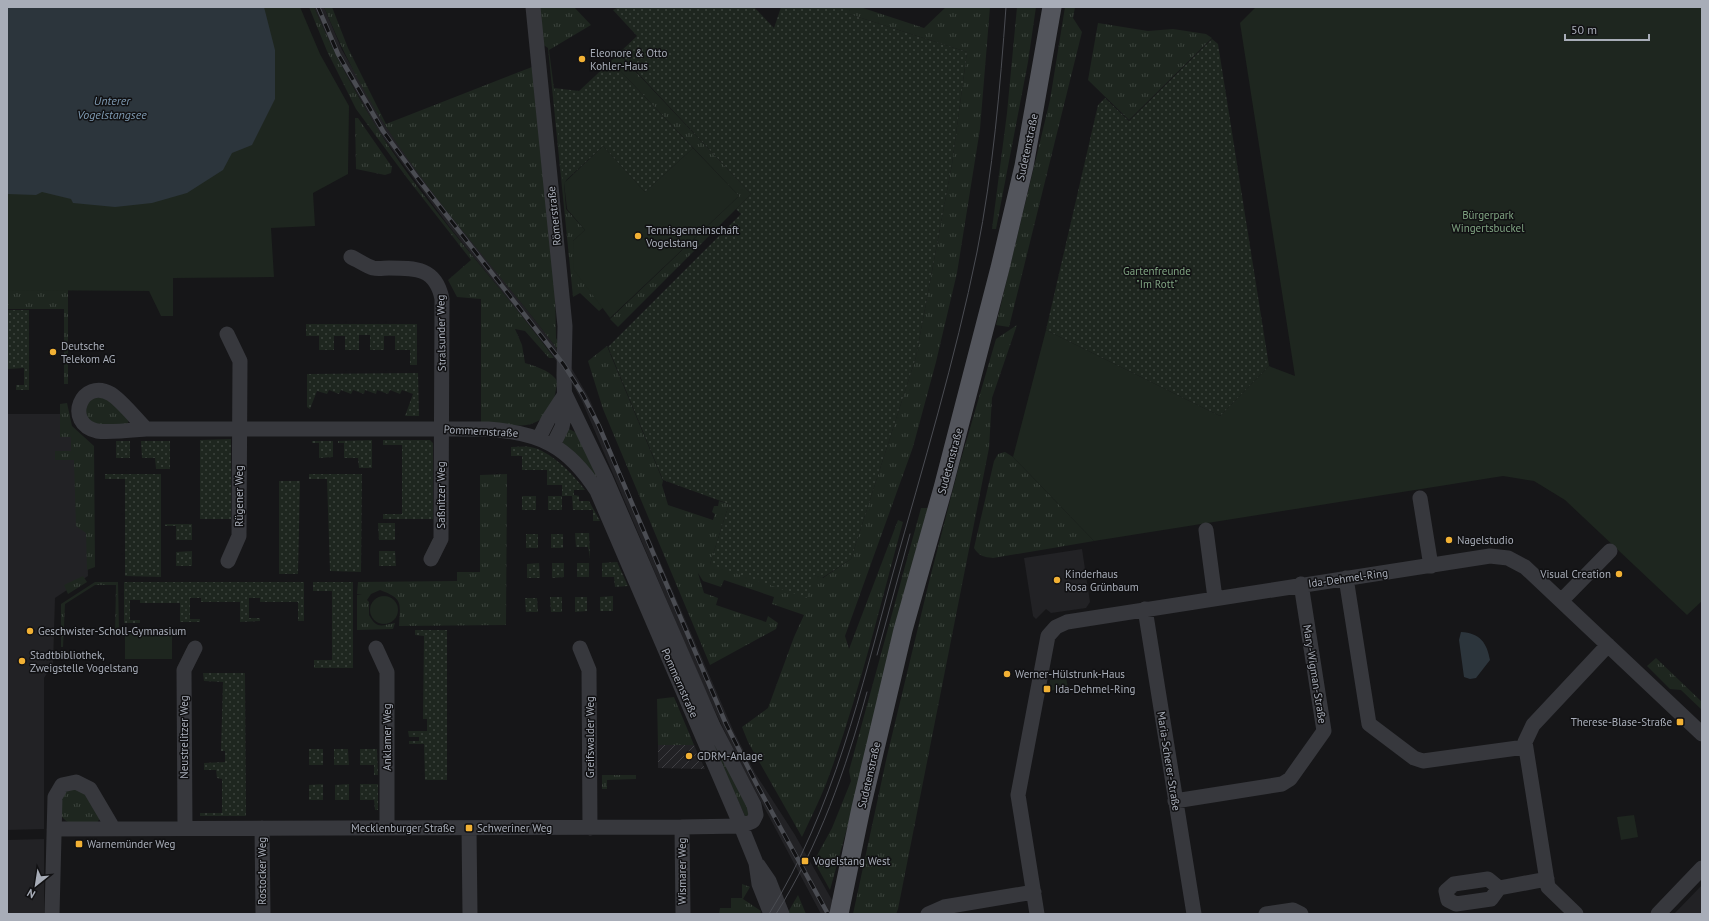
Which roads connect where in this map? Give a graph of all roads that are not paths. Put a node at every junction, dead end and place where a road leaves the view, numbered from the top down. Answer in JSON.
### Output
{"nodes":[{"id":1,"x":533,"y":7,"type":"edge"},
{"id":2,"x":1052,"y":7,"type":"edge"},
{"id":3,"x":350,"y":257,"type":"dead end"},
{"id":4,"x":227,"y":334,"type":"dead end"},
{"id":5,"x":565,"y":394,"type":"junction"},
{"id":6,"x":146,"y":429,"type":"dead end"},
{"id":7,"x":442,"y":429,"type":"junction"},
{"id":8,"x":240,"y":430,"type":"junction"},
{"id":9,"x":546,"y":441,"type":"junction"},
{"id":10,"x":1420,"y":498,"type":"dead end"},
{"id":11,"x":1206,"y":530,"type":"dead end"},
{"id":12,"x":1610,"y":551,"type":"dead end"},
{"id":13,"x":431,"y":559,"type":"dead end"},
{"id":14,"x":228,"y":560,"type":"dead end"},
{"id":15,"x":1431,"y":566,"type":"junction"},
{"id":16,"x":1346,"y":578,"type":"junction"},
{"id":17,"x":1302,"y":584,"type":"junction"},
{"id":18,"x":1215,"y":598,"type":"junction"},
{"id":19,"x":1561,"y":601,"type":"junction"},
{"id":20,"x":1145,"y":609,"type":"junction"},
{"id":21,"x":1608,"y":645,"type":"junction"},
{"id":22,"x":195,"y":648,"type":"dead end"},
{"id":23,"x":376,"y":648,"type":"dead end"},
{"id":24,"x":580,"y":648,"type":"dead end"},
{"id":25,"x":1702,"y":734,"type":"edge"},
{"id":26,"x":1525,"y":747,"type":"junction"},
{"id":27,"x":1175,"y":801,"type":"junction"},
{"id":28,"x":741,"y":826,"type":"junction"},
{"id":29,"x":682,"y":827,"type":"junction"},
{"id":30,"x":113,"y":828,"type":"junction"},
{"id":31,"x":185,"y":828,"type":"junction"},
{"id":32,"x":262,"y":828,"type":"junction"},
{"id":33,"x":387,"y":828,"type":"junction"},
{"id":34,"x":469,"y":828,"type":"junction"},
{"id":35,"x":590,"y":828,"type":"junction"},
{"id":36,"x":54,"y":829,"type":"junction"},
{"id":37,"x":756,"y":863,"type":"junction"},
{"id":38,"x":1702,"y":868,"type":"edge"},
{"id":39,"x":1547,"y":879,"type":"junction"},
{"id":40,"x":1499,"y":888,"type":"dead end"},
{"id":41,"x":1034,"y":892,"type":"junction"},
{"id":42,"x":840,"y":908,"type":"edge"},
{"id":43,"x":52,"y":914,"type":"edge"},
{"id":44,"x":263,"y":914,"type":"edge"},
{"id":45,"x":470,"y":914,"type":"edge"},
{"id":46,"x":683,"y":914,"type":"edge"},
{"id":47,"x":771,"y":914,"type":"edge"},
{"id":48,"x":782,"y":914,"type":"edge"},
{"id":49,"x":928,"y":914,"type":"edge"},
{"id":50,"x":1037,"y":914,"type":"edge"},
{"id":51,"x":1194,"y":914,"type":"edge"},
{"id":52,"x":1266,"y":914,"type":"edge"},
{"id":53,"x":1301,"y":914,"type":"edge"},
{"id":54,"x":1576,"y":914,"type":"edge"},
{"id":55,"x":1658,"y":914,"type":"edge"}],
"edges":[{"from":1,"to":5,"type":"street","name":"Römerstraße"},
{"from":2,"to":42,"type":"main road","name":"Sudetenstraße"},
{"from":3,"to":7,"type":"street","name":"Stralsunder Weg"},
{"from":4,"to":8,"type":"street","name":"Rügener Weg"},
{"from":5,"to":9,"type":"street"},
{"from":5,"to":9,"type":"street","name":"Römerstraße"},
{"from":5,"to":28,"type":"street","name":"Pommernstraße"},
{"from":6,"to":8,"type":"street","name":"Pommernstraße"},
{"from":7,"to":8,"type":"street","name":"Pommernstraße"},
{"from":7,"to":9,"type":"street","name":"Pommernstraße"},
{"from":7,"to":13,"type":"street","name":"Saßnitzer Weg"},
{"from":8,"to":14,"type":"street","name":"Rügener Weg"},
{"from":9,"to":28,"type":"street","name":"Pommernstraße"},
{"from":10,"to":15,"type":"street"},
{"from":11,"to":18,"type":"street"},
{"from":12,"to":19,"type":"street"},
{"from":15,"to":16,"type":"street","name":"Ida-Dehmel-Ring"},
{"from":15,"to":19,"type":"street","name":"Ida-Dehmel-Ring"},
{"from":16,"to":17,"type":"street","name":"Ida-Dehmel-Ring"},
{"from":16,"to":26,"type":"street"},
{"from":17,"to":18,"type":"street","name":"Ida-Dehmel-Ring"},
{"from":17,"to":27,"type":"street","name":"Mary-Wigman-Straße"},
{"from":18,"to":20,"type":"street","name":"Ida-Dehmel-Ring"},
{"from":19,"to":21,"type":"street","name":"Ida-Dehmel-Ring"},
{"from":20,"to":27,"type":"street","name":"Maria-Scherer-Straße"},
{"from":20,"to":41,"type":"street","name":"Ida-Dehmel-Ring"},
{"from":21,"to":25,"type":"street","name":"Ida-Dehmel-Ring"},
{"from":21,"to":26,"type":"street"},
{"from":22,"to":31,"type":"street","name":"Neustrelitzer Weg"},
{"from":23,"to":33,"type":"street","name":"Anklamer Weg"},
{"from":24,"to":35,"type":"street","name":"Greifswalder Weg"},
{"from":26,"to":39,"type":"street"},
{"from":27,"to":51,"type":"street","name":"Maria-Scherer-Straße"},
{"from":28,"to":29,"type":"street","name":"Mecklenburger Straße"},
{"from":28,"to":37,"type":"street","name":"Pommernstraße"},
{"from":29,"to":35,"type":"street","name":"Mecklenburger Straße"},
{"from":29,"to":46,"type":"street","name":"Wismarer Weg"},
{"from":30,"to":31,"type":"street","name":"Mecklenburger Straße"},
{"from":30,"to":36,"type":"street","name":"Mecklenburger Straße"},
{"from":30,"to":36,"type":"street"},
{"from":31,"to":32,"type":"street","name":"Mecklenburger Straße"},
{"from":32,"to":33,"type":"street","name":"Mecklenburger Straße"},
{"from":32,"to":44,"type":"street","name":"Rostocker Weg"},
{"from":33,"to":34,"type":"street","name":"Mecklenburger Straße"},
{"from":34,"to":35,"type":"street","name":"Mecklenburger Straße"},
{"from":34,"to":45,"type":"street"},
{"from":36,"to":43,"type":"street"},
{"from":37,"to":47,"type":"street","name":"Pommernstraße"},
{"from":37,"to":48,"type":"street","name":"Pommernstraße"},
{"from":38,"to":55,"type":"street"},
{"from":39,"to":40,"type":"street"},
{"from":39,"to":54,"type":"street"},
{"from":41,"to":49,"type":"street"},
{"from":41,"to":50,"type":"street","name":"Ida-Dehmel-Ring"},
{"from":52,"to":53,"type":"street"}]}
